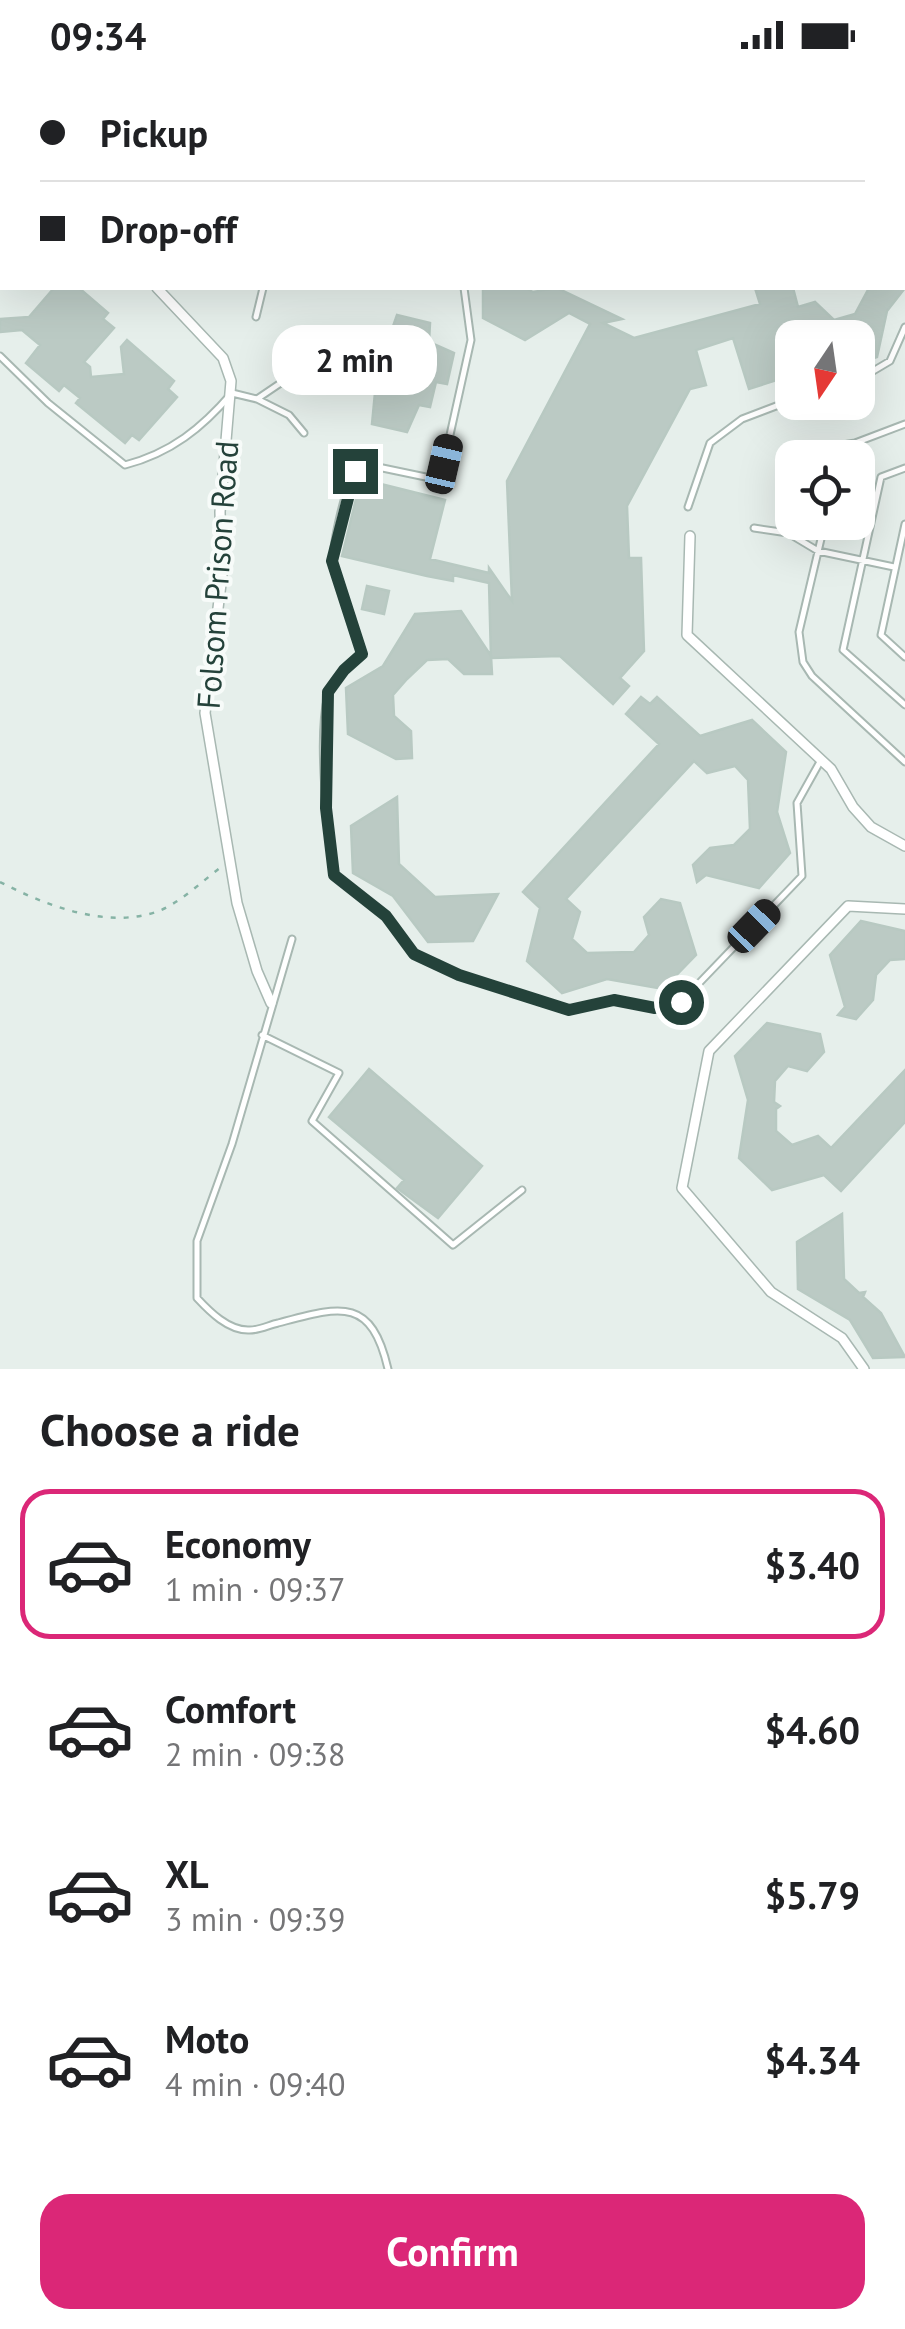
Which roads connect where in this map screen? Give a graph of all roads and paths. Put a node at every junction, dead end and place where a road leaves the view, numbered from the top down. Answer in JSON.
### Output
{"nodes":[{"id":1,"x":158,"y":290,"type":"edge"},
{"id":2,"x":263,"y":290,"type":"edge"},
{"id":3,"x":464,"y":290,"type":"edge"},
{"id":4,"x":256,"y":317,"type":"dead end"},
{"id":5,"x":905,"y":327,"type":"edge"},
{"id":6,"x":0,"y":356,"type":"edge"},
{"id":7,"x":875,"y":370,"type":"edge"},
{"id":8,"x":319,"y":371,"type":"dead end"},
{"id":9,"x":232,"y":393,"type":"junction"},
{"id":10,"x":258,"y":399,"type":"junction"},
{"id":11,"x":775,"y":407,"type":"edge"},
{"id":12,"x":905,"y":424,"type":"edge"},
{"id":13,"x":304,"y":433,"type":"dead end"},
{"id":14,"x":863,"y":440,"type":"edge"},
{"id":15,"x":905,"y":468,"type":"edge"},
{"id":16,"x":688,"y":508,"type":"dead end"},
{"id":17,"x":905,"y":524,"type":"edge"},
{"id":18,"x":754,"y":528,"type":"dead end"},
{"id":19,"x":690,"y":536,"type":"dead end"},
{"id":20,"x":821,"y":540,"type":"edge"},
{"id":21,"x":818,"y":551,"type":"junction"},
{"id":22,"x":861,"y":559,"type":"junction"},
{"id":23,"x":894,"y":567,"type":"junction"},
{"id":24,"x":905,"y":657,"type":"edge"},
{"id":25,"x":905,"y":705,"type":"edge"},
{"id":26,"x":821,"y":760,"type":"junction"},
{"id":27,"x":904,"y":760,"type":"edge"},
{"id":28,"x":905,"y":846,"type":"edge"},
{"id":29,"x":230,"y":862,"type":"junction"},
{"id":30,"x":0,"y":882,"type":"edge"},
{"id":31,"x":905,"y":909,"type":"edge"},
{"id":32,"x":292,"y":939,"type":"dead end"},
{"id":33,"x":272,"y":1002,"type":"junction"},
{"id":34,"x":262,"y":1035,"type":"junction"},
{"id":35,"x":522,"y":1190,"type":"dead end"},
{"id":36,"x":388,"y":1369,"type":"edge"},
{"id":37,"x":864,"y":1369,"type":"edge"}],
"edges":[{"from":1,"to":9,"type":"street","name":"Folsom Prison Road"},
{"from":2,"to":4,"type":"lane"},
{"from":3,"to":26,"type":"lane"},
{"from":5,"to":7,"type":"lane"},
{"from":6,"to":9,"type":"lane"},
{"from":8,"to":10,"type":"lane"},
{"from":9,"to":10,"type":"lane"},
{"from":9,"to":29,"type":"street","name":"Folsom Prison Road"},
{"from":10,"to":13,"type":"lane"},
{"from":11,"to":16,"type":"lane"},
{"from":12,"to":14,"type":"lane"},
{"from":15,"to":22,"type":"lane"},
{"from":17,"to":23,"type":"lane"},
{"from":18,"to":21,"type":"lane"},
{"from":19,"to":26,"type":"street"},
{"from":20,"to":21,"type":"lane"},
{"from":21,"to":22,"type":"lane"},
{"from":21,"to":27,"type":"lane"},
{"from":22,"to":23,"type":"lane"},
{"from":22,"to":25,"type":"lane"},
{"from":23,"to":24,"type":"lane"},
{"from":26,"to":28,"type":"street"},
{"from":29,"to":30,"type":"path"},
{"from":29,"to":33,"type":"street","name":"Folsom Prison Road"},
{"from":31,"to":37,"type":"street"},
{"from":32,"to":33,"type":"lane"},
{"from":33,"to":34,"type":"lane"},
{"from":34,"to":35,"type":"lane"},
{"from":34,"to":36,"type":"lane"}]}
